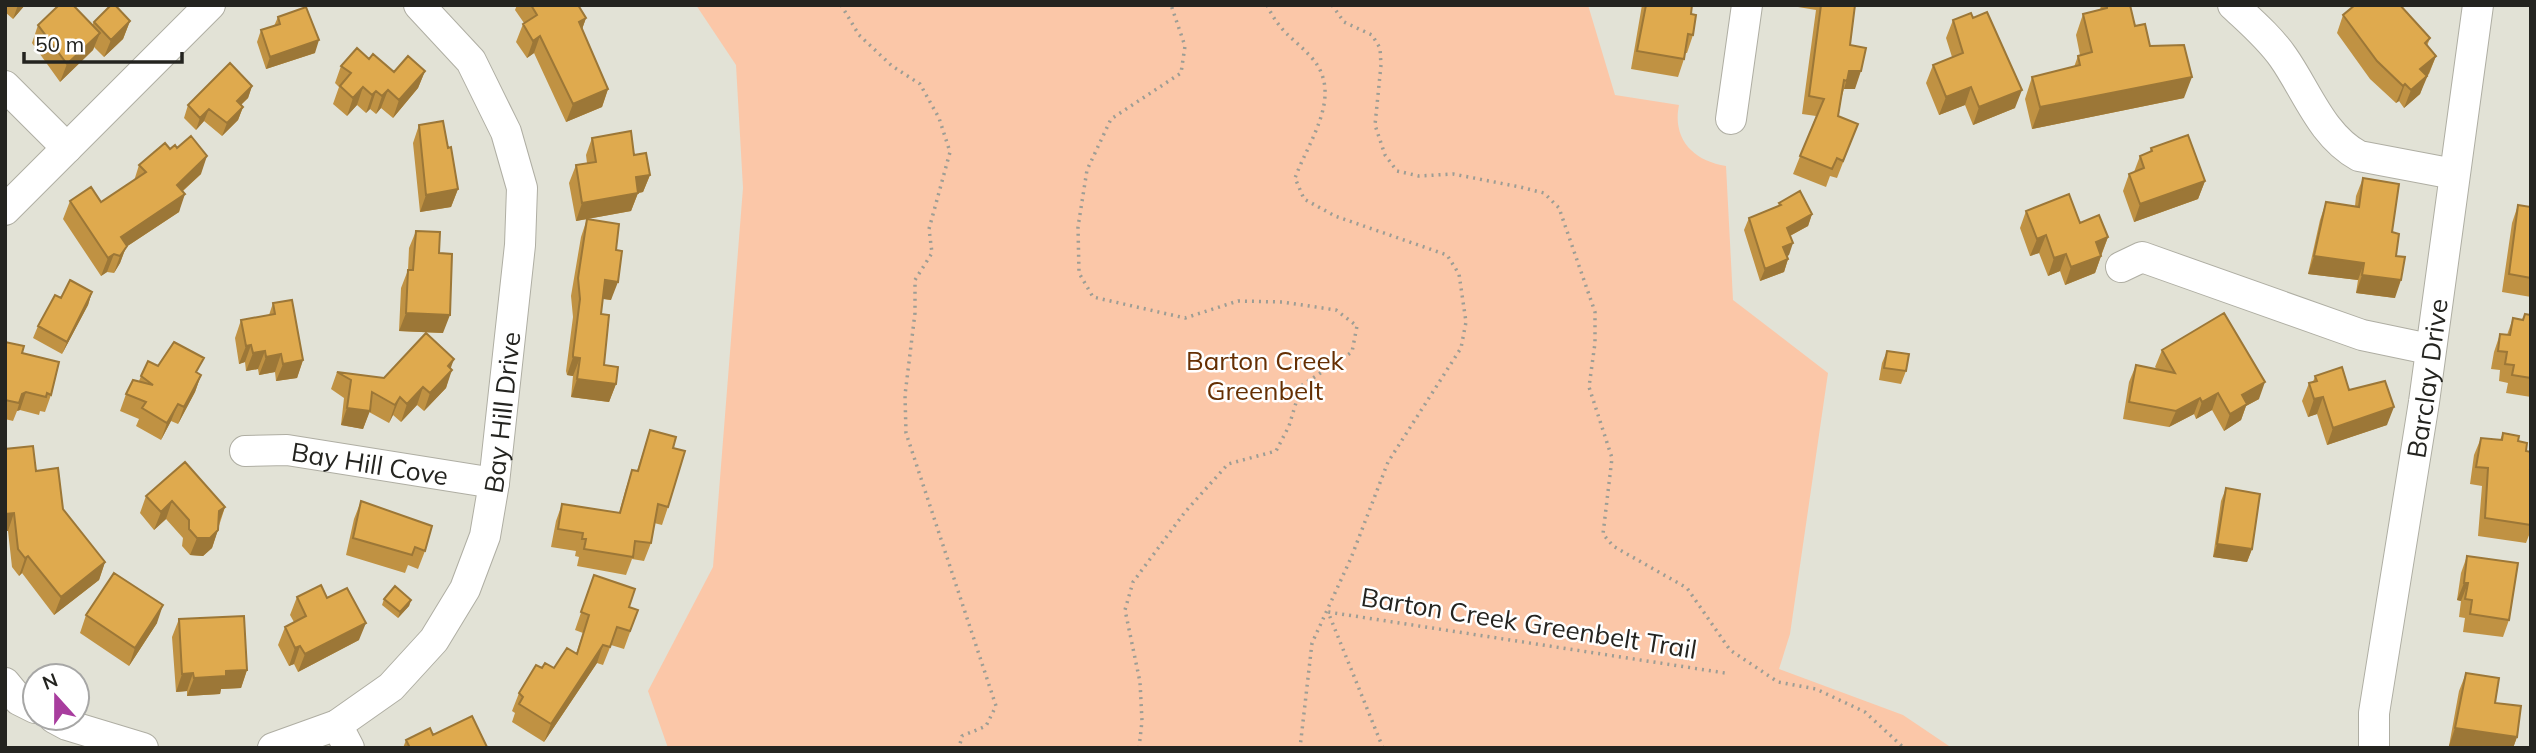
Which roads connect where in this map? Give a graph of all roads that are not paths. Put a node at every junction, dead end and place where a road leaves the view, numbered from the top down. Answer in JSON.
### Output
{"nodes":[{"id":1,"x":210,"y":5,"type":"edge"},
{"id":2,"x":419,"y":5,"type":"edge"},
{"id":3,"x":1747,"y":5,"type":"edge"},
{"id":4,"x":2233,"y":5,"type":"edge"},
{"id":5,"x":2478,"y":5,"type":"edge"},
{"id":6,"x":5,"y":86,"type":"edge"},
{"id":7,"x":1731,"y":119,"type":"dead end"},
{"id":8,"x":67,"y":148,"type":"junction"},
{"id":9,"x":2454,"y":174,"type":"junction"},
{"id":10,"x":5,"y":210,"type":"edge"},
{"id":11,"x":2121,"y":267,"type":"dead end"},
{"id":12,"x":2430,"y":349,"type":"junction"},
{"id":13,"x":245,"y":451,"type":"dead end"},
{"id":14,"x":494,"y":483,"type":"junction"},
{"id":15,"x":90,"y":732,"type":"edge"},
{"id":16,"x":343,"y":736,"type":"edge"},
{"id":17,"x":143,"y":748,"type":"edge"},
{"id":18,"x":273,"y":748,"type":"edge"},
{"id":19,"x":2374,"y":748,"type":"edge"}],
"edges":[{"from":1,"to":8,"type":"street"},
{"from":2,"to":14,"type":"street","name":"Bay Hill Drive"},
{"from":3,"to":7,"type":"street"},
{"from":4,"to":9,"type":"street"},
{"from":5,"to":9,"type":"street","name":"Barclay Drive"},
{"from":6,"to":8,"type":"street"},
{"from":8,"to":10,"type":"street"},
{"from":9,"to":12,"type":"street","name":"Barclay Drive"},
{"from":11,"to":12,"type":"street"},
{"from":12,"to":19,"type":"street","name":"Barclay Drive"},
{"from":13,"to":14,"type":"street","name":"Bay Hill Cove"},
{"from":14,"to":16,"type":"street","name":"Bay Hill Drive"},
{"from":15,"to":17,"type":"street"},
{"from":16,"to":18,"type":"street","name":"Bay Hill Drive"}]}
